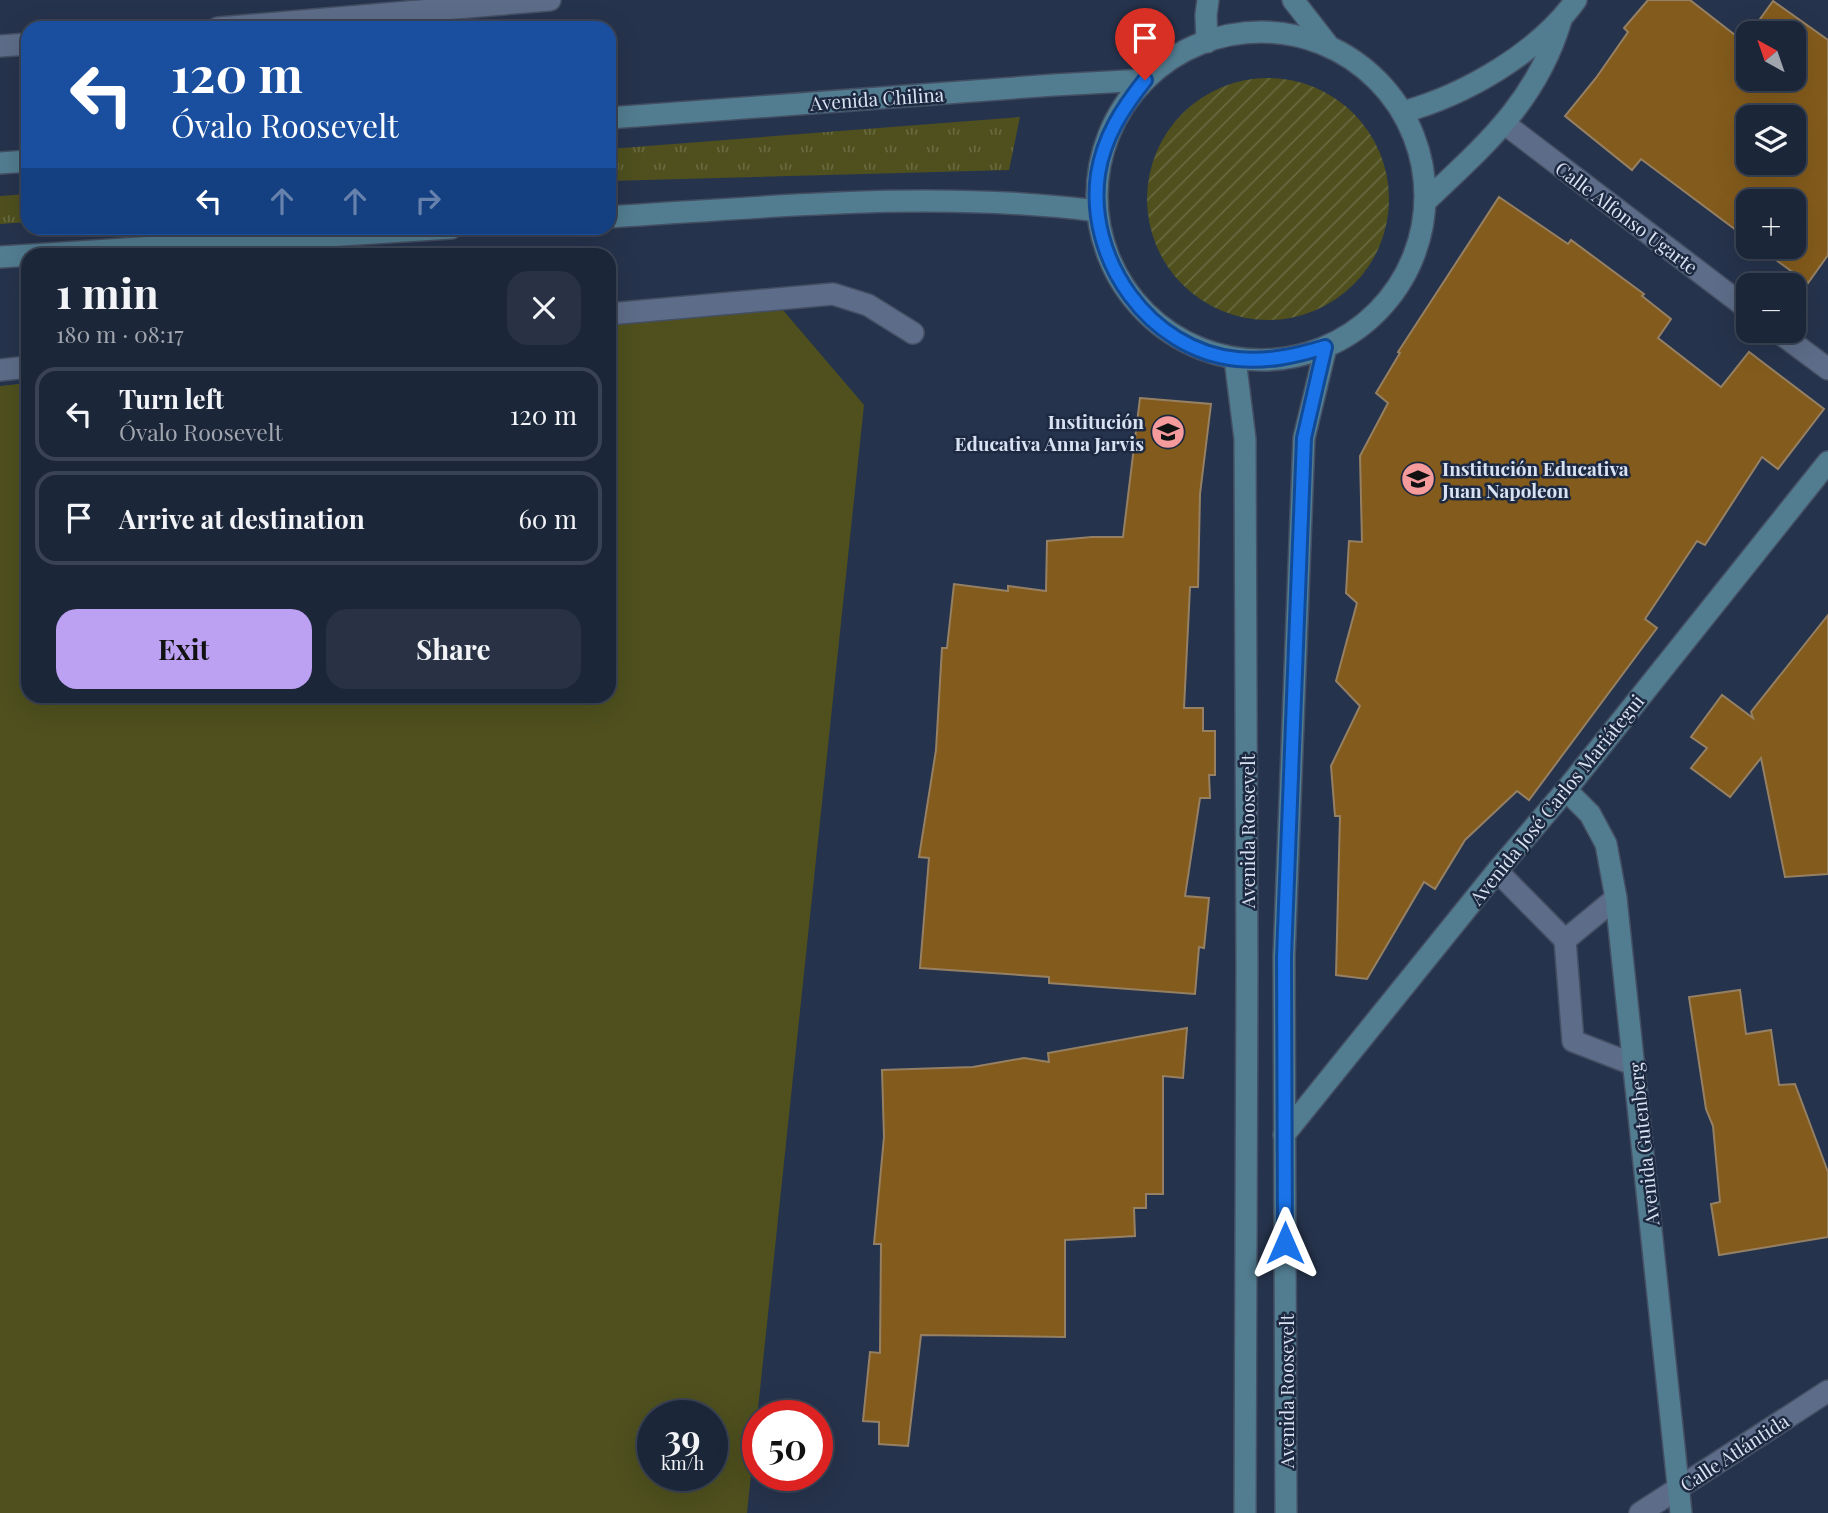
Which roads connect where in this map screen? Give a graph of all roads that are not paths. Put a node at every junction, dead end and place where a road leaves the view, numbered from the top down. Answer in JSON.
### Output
{"nodes":[{"id":1,"x":550,"y":0,"type":"edge"},
{"id":2,"x":1208,"y":0,"type":"edge"},
{"id":3,"x":1293,"y":0,"type":"edge"},
{"id":4,"x":1576,"y":0,"type":"edge"},
{"id":5,"x":415,"y":6,"type":"edge"},
{"id":6,"x":1561,"y":20,"type":"junction"},
{"id":7,"x":281,"y":21,"type":"edge"},
{"id":8,"x":1207,"y":42,"type":"junction"},
{"id":9,"x":21,"y":44,"type":"edge"},
{"id":10,"x":0,"y":46,"type":"edge"},
{"id":11,"x":1330,"y":47,"type":"junction"},
{"id":12,"x":1145,"y":80,"type":"junction"},
{"id":13,"x":1403,"y":112,"type":"junction"},
{"id":14,"x":616,"y":117,"type":"edge"},
{"id":15,"x":1505,"y":124,"type":"junction"},
{"id":16,"x":21,"y":162,"type":"edge"},
{"id":17,"x":0,"y":163,"type":"edge"},
{"id":18,"x":1426,"y":201,"type":"junction"},
{"id":19,"x":1097,"y":211,"type":"junction"},
{"id":20,"x":616,"y":217,"type":"edge"},
{"id":21,"x":342,"y":235,"type":"edge"},
{"id":22,"x":140,"y":248,"type":"edge"},
{"id":23,"x":21,"y":256,"type":"edge"},
{"id":24,"x":0,"y":257,"type":"edge"},
{"id":25,"x":1736,"y":300,"type":"edge"},
{"id":26,"x":616,"y":313,"type":"edge"},
{"id":27,"x":913,"y":333,"type":"dead end"},
{"id":28,"x":1793,"y":343,"type":"edge"},
{"id":29,"x":1325,"y":347,"type":"junction"},
{"id":30,"x":1235,"y":359,"type":"junction"},
{"id":31,"x":21,"y":368,"type":"edge"},
{"id":32,"x":1828,"y":369,"type":"edge"},
{"id":33,"x":0,"y":370,"type":"edge"},
{"id":34,"x":1828,"y":462,"type":"edge"},
{"id":35,"x":1566,"y":790,"type":"junction"},
{"id":36,"x":1497,"y":871,"type":"junction"},
{"id":37,"x":1616,"y":898,"type":"junction"},
{"id":38,"x":1565,"y":940,"type":"junction"},
{"id":39,"x":1635,"y":1065,"type":"junction"},
{"id":40,"x":1284,"y":1135,"type":"junction"},
{"id":41,"x":1828,"y":1391,"type":"edge"},
{"id":42,"x":1678,"y":1489,"type":"junction"},
{"id":43,"x":1245,"y":1513,"type":"edge"},
{"id":44,"x":1286,"y":1513,"type":"edge"},
{"id":45,"x":1640,"y":1513,"type":"edge"},
{"id":46,"x":1681,"y":1513,"type":"edge"}],
"edges":[{"from":1,"to":5,"type":"street"},
{"from":2,"to":8,"type":"main road"},
{"from":3,"to":11,"type":"main road"},
{"from":4,"to":6,"type":"main road"},
{"from":5,"to":7,"type":"street"},
{"from":6,"to":13,"type":"main road"},
{"from":6,"to":15,"type":"main road"},
{"from":8,"to":11,"type":"main road"},
{"from":8,"to":12,"type":"main road"},
{"from":9,"to":10,"type":"street"},
{"from":11,"to":13,"type":"main road"},
{"from":12,"to":14,"type":"main road","name":"Avenida Chilina"},
{"from":12,"to":19,"type":"main road"},
{"from":13,"to":18,"type":"main road"},
{"from":15,"to":18,"type":"main road"},
{"from":15,"to":25,"type":"street","name":"Calle Alfonso Ugarte"},
{"from":16,"to":17,"type":"main road"},
{"from":18,"to":29,"type":"main road"},
{"from":19,"to":20,"type":"main road"},
{"from":19,"to":30,"type":"main road"},
{"from":21,"to":22,"type":"main road"},
{"from":23,"to":24,"type":"main road"},
{"from":26,"to":27,"type":"street"},
{"from":28,"to":32,"type":"street"},
{"from":29,"to":30,"type":"main road"},
{"from":29,"to":40,"type":"main road","name":"Avenida Roosevelt"},
{"from":30,"to":43,"type":"main road","name":"Avenida Roosevelt"},
{"from":31,"to":33,"type":"street"},
{"from":34,"to":35,"type":"main road","name":"Avenida José Carlos Mariátegui"},
{"from":35,"to":36,"type":"main road","name":"Avenida José Carlos Mariátegui"},
{"from":35,"to":37,"type":"main road","name":"Avenida Gutenberg"},
{"from":36,"to":38,"type":"street"},
{"from":36,"to":40,"type":"main road","name":"Avenida José Carlos Mariátegui"},
{"from":37,"to":38,"type":"street"},
{"from":37,"to":39,"type":"main road","name":"Avenida Gutenberg"},
{"from":38,"to":39,"type":"street"},
{"from":39,"to":42,"type":"main road","name":"Avenida Gutenberg"},
{"from":40,"to":44,"type":"main road","name":"Avenida Roosevelt"},
{"from":41,"to":42,"type":"street","name":"Calle Atlántida"},
{"from":42,"to":45,"type":"street","name":"Calle Atlántida"},
{"from":42,"to":46,"type":"main road","name":"Avenida Gutenberg"}]}
